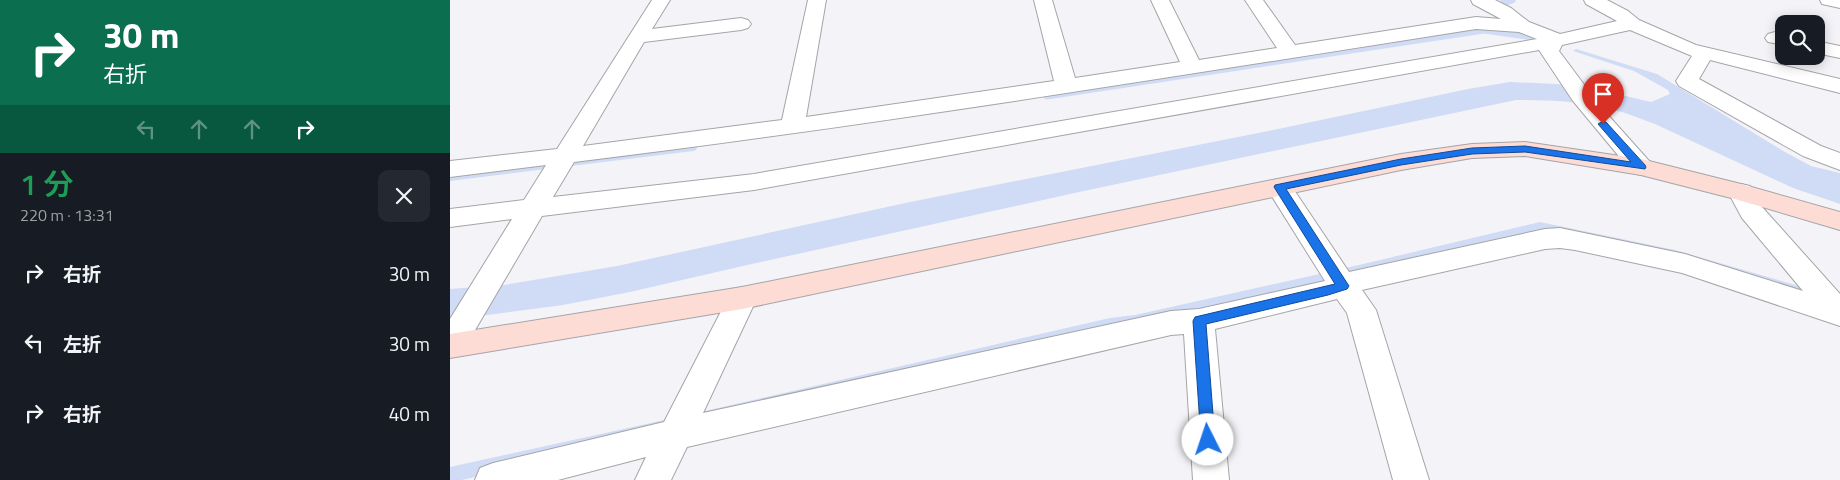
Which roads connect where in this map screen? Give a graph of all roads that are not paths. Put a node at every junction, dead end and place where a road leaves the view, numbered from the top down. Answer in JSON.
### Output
{"nodes":[{"id":1,"x":662,"y":0,"type":"edge"},
{"id":2,"x":817,"y":0,"type":"edge"},
{"id":3,"x":1043,"y":0,"type":"edge"},
{"id":4,"x":1160,"y":0,"type":"edge"},
{"id":5,"x":1254,"y":0,"type":"edge"},
{"id":6,"x":1480,"y":0,"type":"edge"},
{"id":7,"x":1593,"y":0,"type":"edge"},
{"id":8,"x":1829,"y":0,"type":"edge"},
{"id":9,"x":1840,"y":2,"type":"edge"},
{"id":10,"x":741,"y":24,"type":"dead end"},
{"id":11,"x":1632,"y":24,"type":"junction"},
{"id":12,"x":1522,"y":26,"type":"junction"},
{"id":13,"x":637,"y":37,"type":"junction"},
{"id":14,"x":1555,"y":39,"type":"junction"},
{"id":15,"x":1825,"y":49,"type":"edge"},
{"id":16,"x":1290,"y":52,"type":"junction"},
{"id":17,"x":1840,"y":52,"type":"edge"},
{"id":18,"x":1703,"y":54,"type":"junction"},
{"id":19,"x":1192,"y":68,"type":"junction"},
{"id":20,"x":1066,"y":86,"type":"junction"},
{"id":21,"x":1840,"y":86,"type":"edge"},
{"id":22,"x":793,"y":125,"type":"junction"},
{"id":23,"x":563,"y":161,"type":"junction"},
{"id":24,"x":1840,"y":162,"type":"edge"},
{"id":25,"x":1641,"y":167,"type":"junction"},
{"id":26,"x":450,"y":168,"type":"edge"},
{"id":27,"x":1279,"y":187,"type":"junction"},
{"id":28,"x":1741,"y":192,"type":"junction"},
{"id":29,"x":534,"y":206,"type":"junction"},
{"id":30,"x":450,"y":218,"type":"edge"},
{"id":31,"x":1840,"y":221,"type":"edge"},
{"id":32,"x":1338,"y":279,"type":"junction"},
{"id":33,"x":742,"y":298,"type":"junction"},
{"id":34,"x":1199,"y":321,"type":"junction"},
{"id":35,"x":453,"y":342,"type":"edge"},
{"id":36,"x":677,"y":427,"type":"junction"},
{"id":37,"x":493,"y":480,"type":"edge"},
{"id":38,"x":653,"y":480,"type":"edge"},
{"id":39,"x":1211,"y":480,"type":"edge"},
{"id":40,"x":1411,"y":480,"type":"edge"}],
"edges":[{"from":1,"to":13,"type":"street"},
{"from":2,"to":22,"type":"street"},
{"from":3,"to":20,"type":"street"},
{"from":4,"to":19,"type":"street"},
{"from":5,"to":16,"type":"street"},
{"from":6,"to":12,"type":"street"},
{"from":7,"to":11,"type":"street"},
{"from":8,"to":9,"type":"street"},
{"from":10,"to":13,"type":"street"},
{"from":11,"to":14,"type":"street"},
{"from":11,"to":18,"type":"street"},
{"from":12,"to":14,"type":"street"},
{"from":12,"to":16,"type":"street"},
{"from":13,"to":23,"type":"street"},
{"from":14,"to":25,"type":"street"},
{"from":14,"to":29,"type":"street"},
{"from":15,"to":17,"type":"street"},
{"from":16,"to":19,"type":"street"},
{"from":18,"to":21,"type":"street"},
{"from":18,"to":24,"type":"street"},
{"from":19,"to":20,"type":"street"},
{"from":20,"to":22,"type":"street"},
{"from":22,"to":23,"type":"street"},
{"from":23,"to":26,"type":"street"},
{"from":23,"to":29,"type":"street"},
{"from":25,"to":27,"type":"street"},
{"from":25,"to":28,"type":"street"},
{"from":27,"to":32,"type":"street"},
{"from":27,"to":33,"type":"street"},
{"from":28,"to":31,"type":"street"},
{"from":28,"to":32,"type":"street"},
{"from":29,"to":30,"type":"street"},
{"from":29,"to":35,"type":"street"},
{"from":32,"to":34,"type":"street"},
{"from":32,"to":40,"type":"street"},
{"from":33,"to":35,"type":"street"},
{"from":33,"to":36,"type":"street"},
{"from":34,"to":36,"type":"street"},
{"from":34,"to":39,"type":"street"},
{"from":36,"to":37,"type":"street"},
{"from":36,"to":38,"type":"street"}]}
